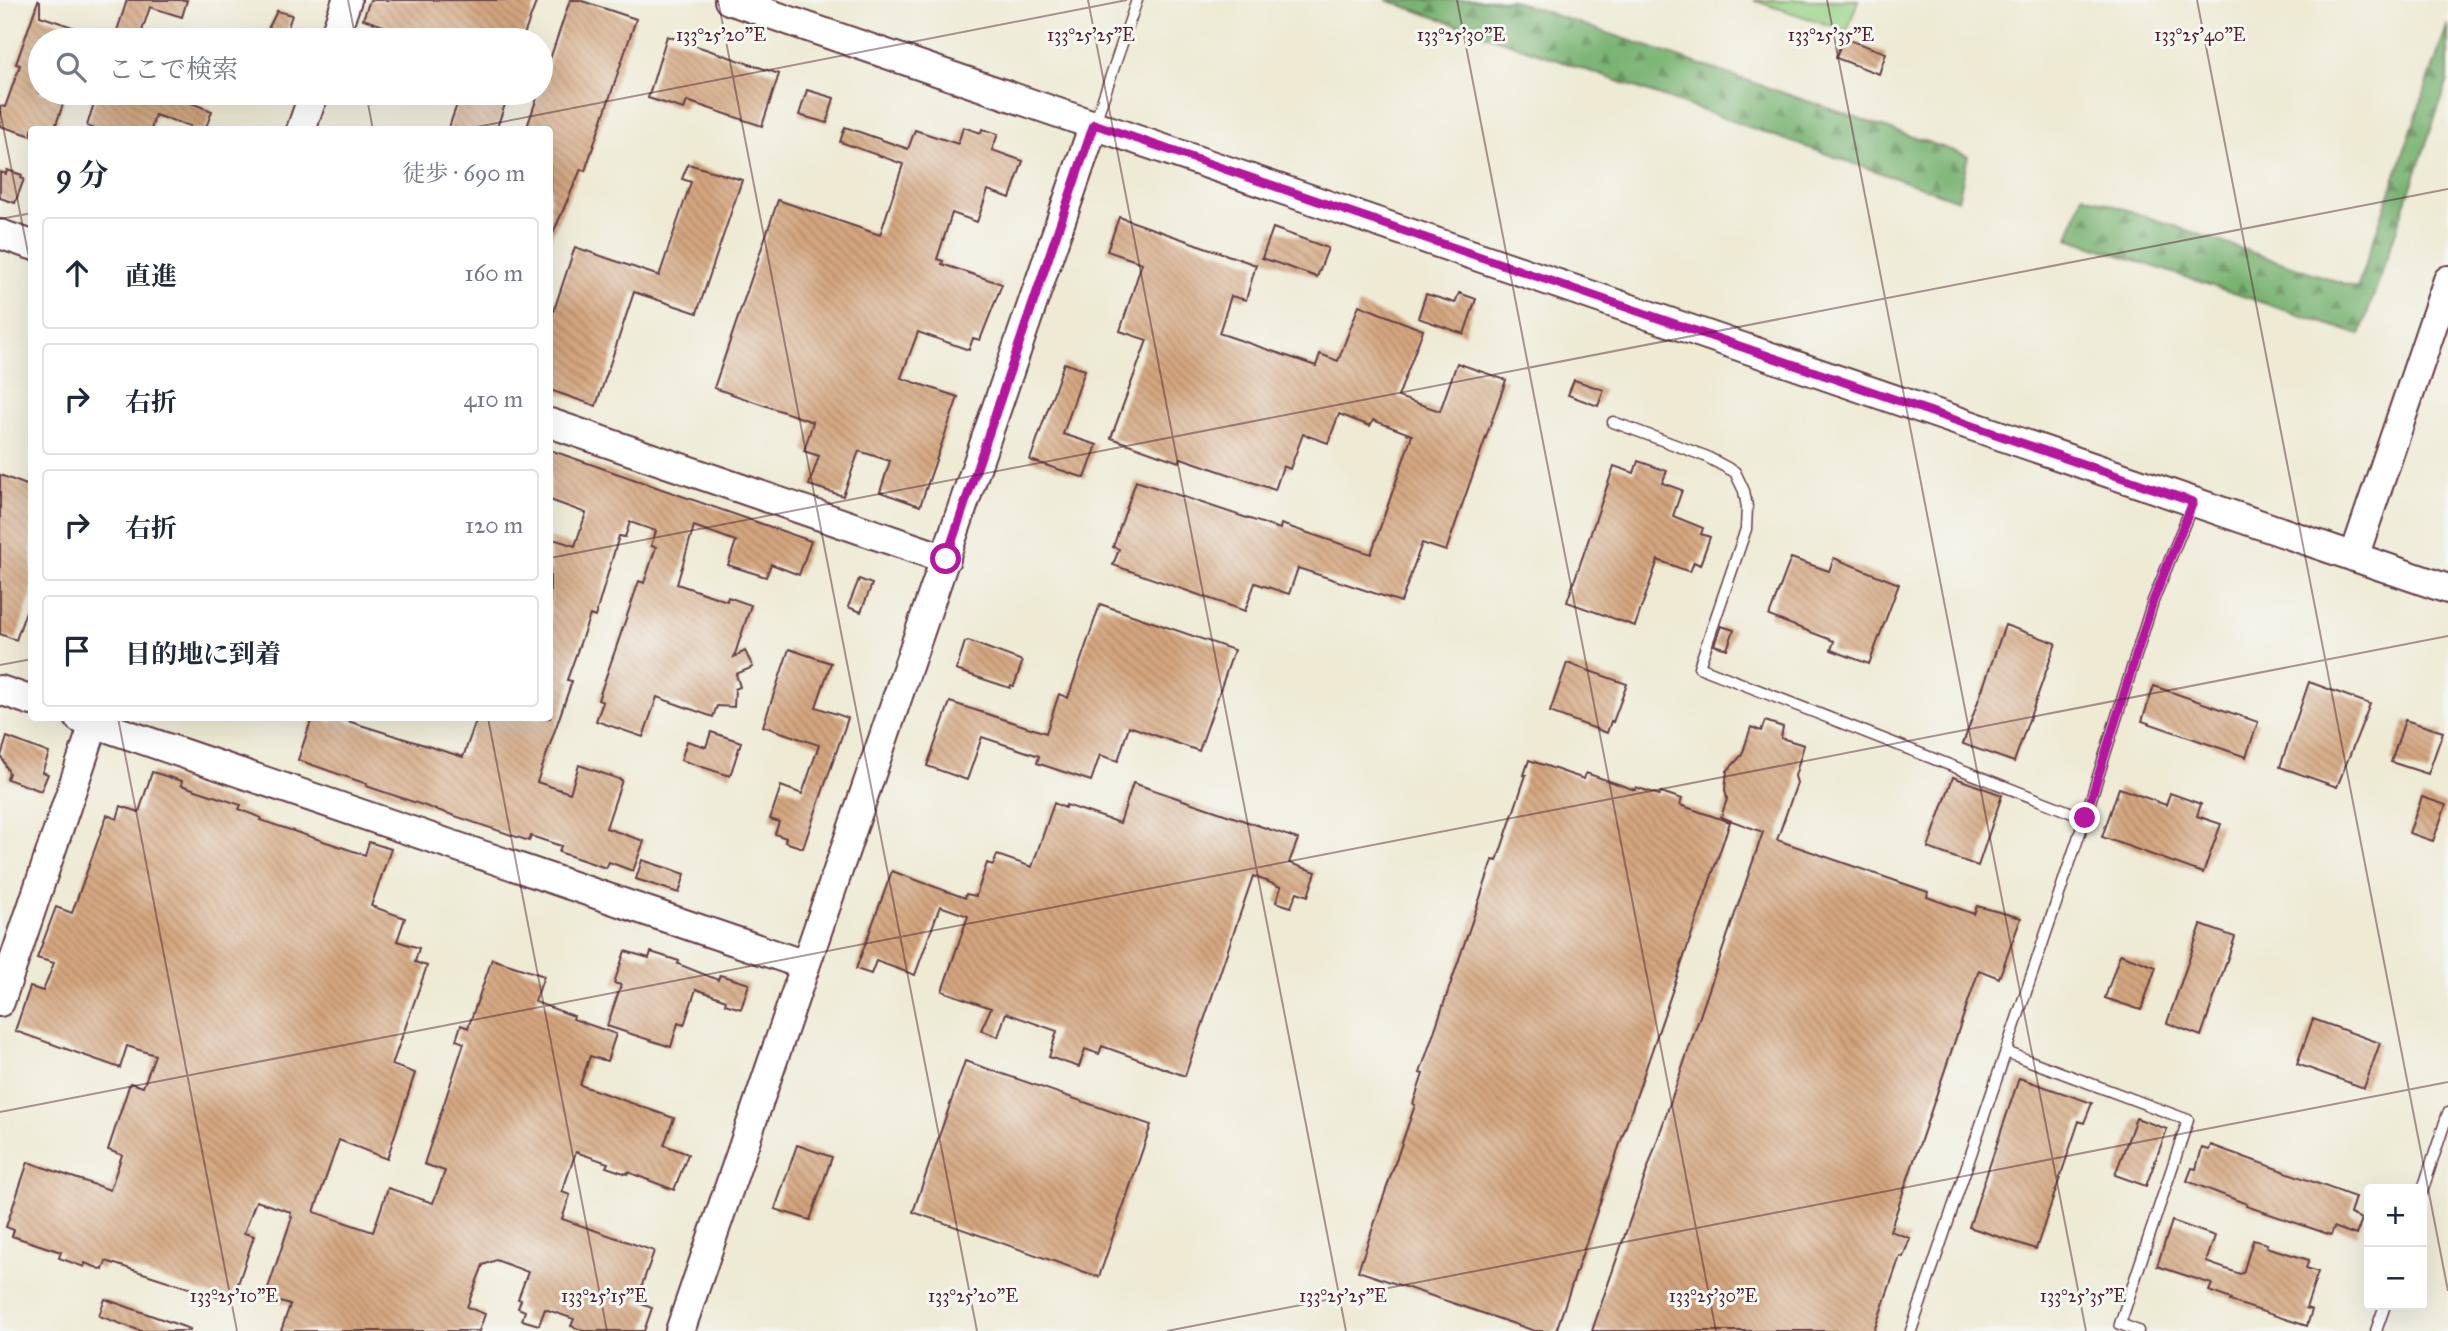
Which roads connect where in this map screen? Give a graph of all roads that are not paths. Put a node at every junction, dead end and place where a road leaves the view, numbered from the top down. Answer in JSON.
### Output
{"nodes":[{"id":1,"x":347,"y":0,"type":"edge"},
{"id":2,"x":729,"y":0,"type":"edge"},
{"id":3,"x":1137,"y":0,"type":"edge"},
{"id":4,"x":337,"y":28,"type":"edge"},
{"id":5,"x":309,"y":105,"type":"edge"},
{"id":6,"x":1094,"y":124,"type":"junction"},
{"id":7,"x":302,"y":126,"type":"edge"},
{"id":8,"x":0,"y":234,"type":"edge"},
{"id":9,"x":28,"y":244,"type":"edge"},
{"id":10,"x":2448,"y":280,"type":"edge"},
{"id":11,"x":1613,"y":422,"type":"dead end"},
{"id":12,"x":553,"y":424,"type":"edge"},
{"id":13,"x":2193,"y":502,"type":"junction"},
{"id":14,"x":2354,"y":557,"type":"junction"},
{"id":15,"x":946,"y":559,"type":"junction"},
{"id":16,"x":2448,"y":589,"type":"edge"},
{"id":17,"x":0,"y":690,"type":"edge"},
{"id":18,"x":28,"y":700,"type":"edge"},
{"id":19,"x":88,"y":721,"type":"edge"},
{"id":20,"x":95,"y":721,"type":"edge"},
{"id":21,"x":2085,"y":818,"type":"junction"},
{"id":22,"x":805,"y":965,"type":"junction"},
{"id":23,"x":0,"y":1002,"type":"edge"},
{"id":24,"x":2006,"y":1052,"type":"junction"},
{"id":25,"x":2448,"y":1113,"type":"edge"},
{"id":26,"x":2425,"y":1184,"type":"edge"},
{"id":27,"x":2383,"y":1310,"type":"edge"},
{"id":28,"x":680,"y":1331,"type":"edge"},
{"id":29,"x":1911,"y":1331,"type":"edge"},
{"id":30,"x":2138,"y":1331,"type":"edge"},
{"id":31,"x":2376,"y":1331,"type":"edge"}],
"edges":[{"from":1,"to":4,"type":"street"},
{"from":2,"to":6,"type":"street"},
{"from":3,"to":6,"type":"lane"},
{"from":5,"to":7,"type":"street"},
{"from":6,"to":13,"type":"street"},
{"from":6,"to":15,"type":"street"},
{"from":8,"to":9,"type":"street"},
{"from":10,"to":14,"type":"street"},
{"from":11,"to":21,"type":"lane"},
{"from":12,"to":15,"type":"street"},
{"from":13,"to":14,"type":"street"},
{"from":13,"to":21,"type":"lane"},
{"from":14,"to":16,"type":"street"},
{"from":15,"to":22,"type":"street"},
{"from":17,"to":18,"type":"street"},
{"from":19,"to":23,"type":"street"},
{"from":20,"to":22,"type":"street"},
{"from":21,"to":24,"type":"lane"},
{"from":22,"to":28,"type":"street"},
{"from":24,"to":29,"type":"lane"},
{"from":24,"to":30,"type":"lane"},
{"from":25,"to":26,"type":"lane"},
{"from":27,"to":31,"type":"lane"}]}
